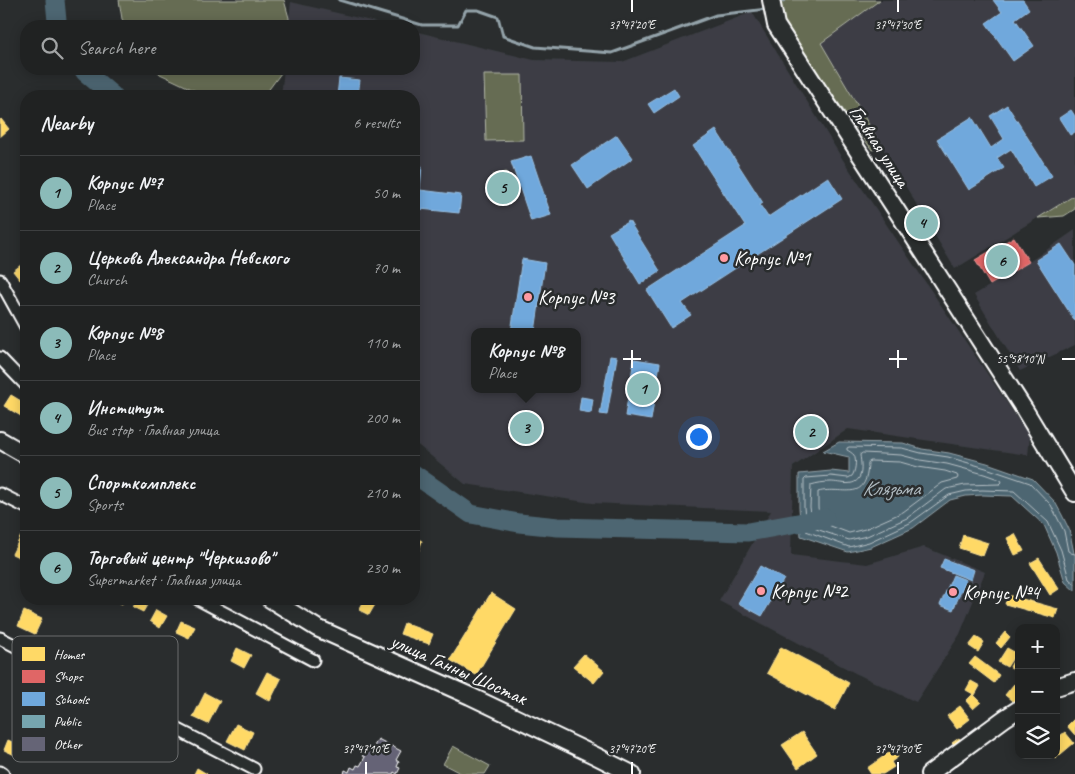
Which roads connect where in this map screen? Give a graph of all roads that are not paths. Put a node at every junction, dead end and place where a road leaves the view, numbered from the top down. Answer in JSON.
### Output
{"nodes":[{"id":1,"x":773,"y":12,"type":"edge"},
{"id":2,"x":0,"y":280,"type":"edge"},
{"id":3,"x":20,"y":316,"type":"edge"},
{"id":4,"x":0,"y":358,"type":"edge"},
{"id":5,"x":20,"y":379,"type":"edge"},
{"id":6,"x":0,"y":440,"type":"edge"},
{"id":7,"x":20,"y":452,"type":"edge"},
{"id":8,"x":1075,"y":493,"type":"edge"},
{"id":9,"x":0,"y":494,"type":"edge"},
{"id":10,"x":20,"y":505,"type":"edge"},
{"id":11,"x":209,"y":605,"type":"edge"},
{"id":12,"x":280,"y":605,"type":"edge"},
{"id":13,"x":0,"y":638,"type":"edge"},
{"id":14,"x":12,"y":644,"type":"edge"},
{"id":15,"x":313,"y":660,"type":"dead end"},
{"id":16,"x":1075,"y":681,"type":"edge"},
{"id":17,"x":1060,"y":686,"type":"edge"},
{"id":18,"x":1015,"y":712,"type":"edge"},
{"id":19,"x":178,"y":730,"type":"edge"},
{"id":20,"x":254,"y":769,"type":"dead end"},
{"id":21,"x":0,"y":772,"type":"edge"},
{"id":22,"x":3,"y":774,"type":"edge"},
{"id":23,"x":632,"y":774,"type":"edge"},
{"id":24,"x":929,"y":774,"type":"edge"}],
"edges":[{"from":1,"to":8,"type":"main road","name":"Главная улица"},
{"from":2,"to":3,"type":"street"},
{"from":4,"to":5,"type":"street"},
{"from":6,"to":7,"type":"main road"},
{"from":9,"to":10,"type":"street"},
{"from":11,"to":15,"type":"street"},
{"from":12,"to":23,"type":"main road","name":"улица Ганны Шостак"},
{"from":13,"to":14,"type":"street"},
{"from":16,"to":17,"type":"main road"},
{"from":18,"to":24,"type":"main road"},
{"from":19,"to":20,"type":"street"},
{"from":21,"to":22,"type":"street"}]}
